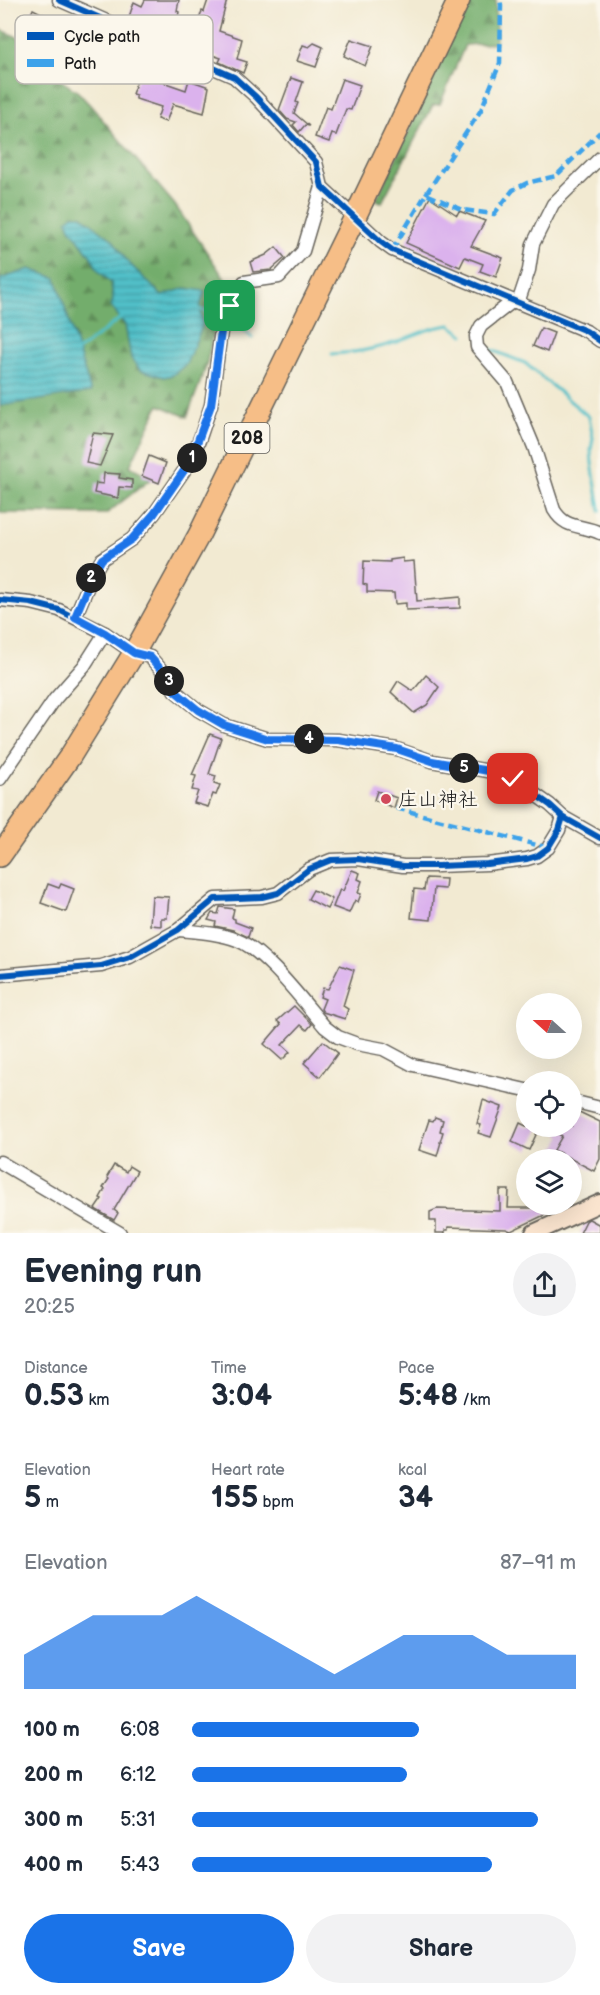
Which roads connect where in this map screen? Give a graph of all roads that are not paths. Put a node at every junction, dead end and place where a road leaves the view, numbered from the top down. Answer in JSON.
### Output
{"nodes":[{"id":1,"x":59,"y":0,"type":"edge"},
{"id":2,"x":459,"y":0,"type":"edge"},
{"id":3,"x":93,"y":15,"type":"edge"},
{"id":4,"x":213,"y":68,"type":"edge"},
{"id":5,"x":600,"y":158,"type":"edge"},
{"id":6,"x":322,"y":187,"type":"junction"},
{"id":7,"x":355,"y":217,"type":"junction"},
{"id":8,"x":515,"y":302,"type":"junction"},
{"id":9,"x":600,"y":341,"type":"edge"},
{"id":10,"x":600,"y":533,"type":"edge"},
{"id":11,"x":0,"y":600,"type":"edge"},
{"id":12,"x":75,"y":617,"type":"junction"},
{"id":13,"x":105,"y":633,"type":"junction"},
{"id":14,"x":134,"y":653,"type":"junction"},
{"id":15,"x":0,"y":779,"type":"edge"},
{"id":16,"x":563,"y":817,"type":"junction"},
{"id":17,"x":600,"y":838,"type":"edge"},
{"id":18,"x":0,"y":856,"type":"edge"},
{"id":19,"x":178,"y":930,"type":"junction"},
{"id":20,"x":0,"y":975,"type":"edge"},
{"id":21,"x":516,"y":1088,"type":"edge"},
{"id":22,"x":582,"y":1104,"type":"edge"},
{"id":23,"x":600,"y":1108,"type":"edge"},
{"id":24,"x":0,"y":1162,"type":"edge"},
{"id":25,"x":600,"y":1203,"type":"edge"},
{"id":26,"x":120,"y":1233,"type":"edge"},
{"id":27,"x":534,"y":1233,"type":"edge"}],
"edges":[{"from":1,"to":3,"type":"street"},
{"from":2,"to":7,"type":"highway","number":"208"},
{"from":4,"to":6,"type":"street"},
{"from":5,"to":8,"type":"street"},
{"from":6,"to":7,"type":"street"},
{"from":6,"to":12,"type":"street"},
{"from":7,"to":8,"type":"street"},
{"from":7,"to":14,"type":"highway","number":"208"},
{"from":8,"to":9,"type":"street"},
{"from":8,"to":10,"type":"street"},
{"from":11,"to":12,"type":"street"},
{"from":12,"to":13,"type":"street"},
{"from":13,"to":14,"type":"street"},
{"from":13,"to":15,"type":"street"},
{"from":14,"to":16,"type":"street"},
{"from":14,"to":18,"type":"highway","number":"208"},
{"from":16,"to":17,"type":"street"},
{"from":16,"to":19,"type":"street"},
{"from":19,"to":20,"type":"street"},
{"from":19,"to":21,"type":"street"},
{"from":22,"to":23,"type":"street"},
{"from":24,"to":26,"type":"street"},
{"from":25,"to":27,"type":"main road"}]}
